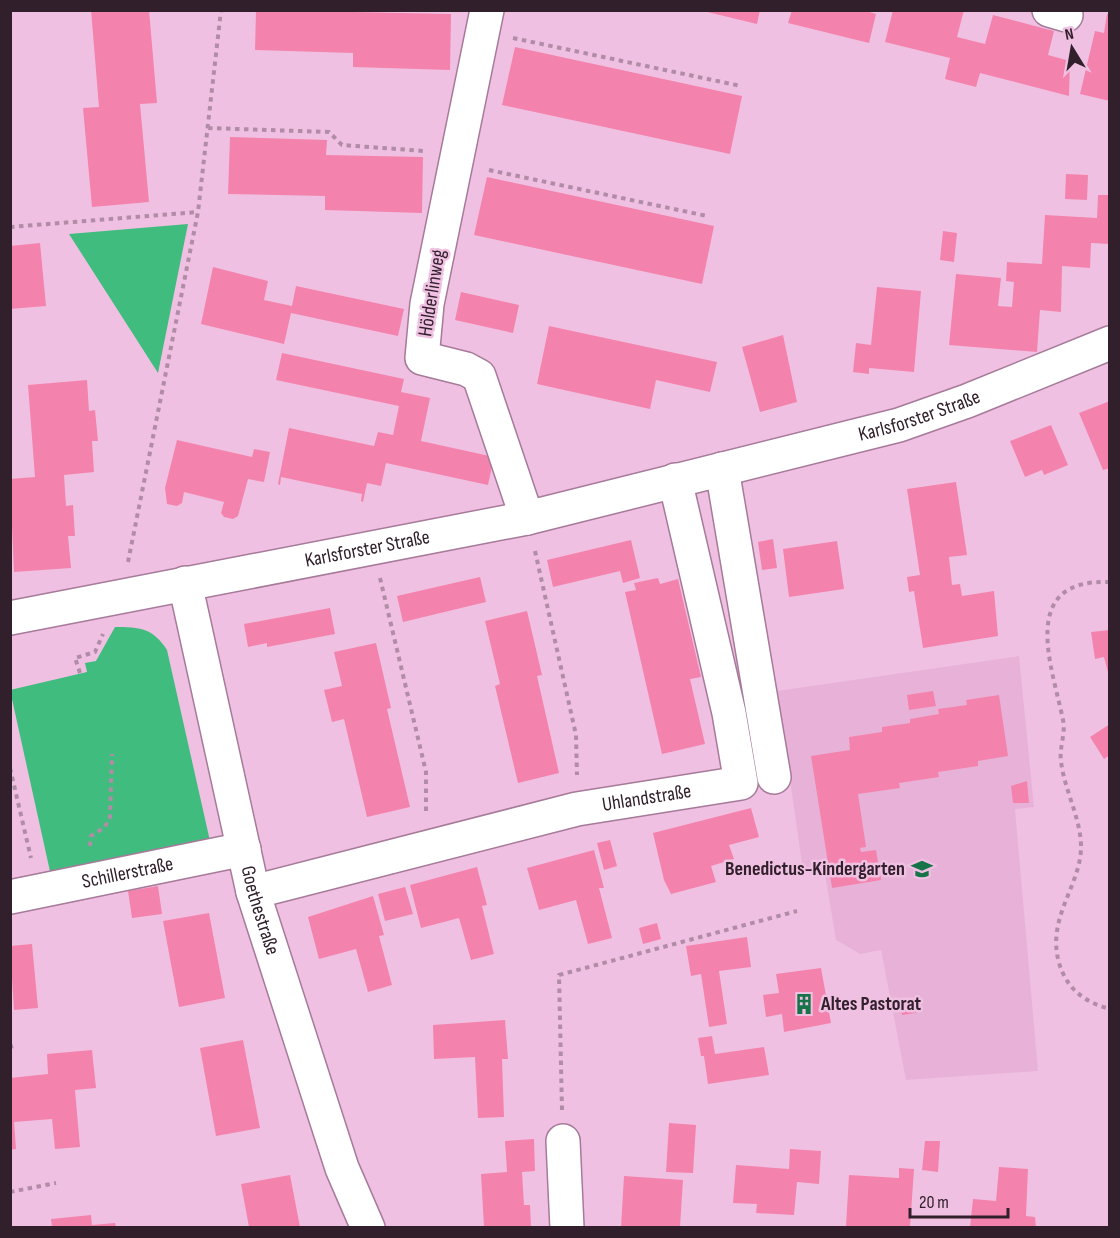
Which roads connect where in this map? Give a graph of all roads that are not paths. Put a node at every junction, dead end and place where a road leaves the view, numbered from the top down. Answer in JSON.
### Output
{"nodes":[{"id":1,"x":487,"y":10,"type":"edge"},
{"id":2,"x":1110,"y":343,"type":"edge"},
{"id":3,"x":722,"y":469,"type":"junction"},
{"id":4,"x":675,"y":480,"type":"junction"},
{"id":5,"x":527,"y":518,"type":"junction"},
{"id":6,"x":185,"y":584,"type":"junction"},
{"id":7,"x":10,"y":618,"type":"edge"},
{"id":8,"x":774,"y":777,"type":"dead end"},
{"id":9,"x":244,"y":849,"type":"junction"},
{"id":10,"x":253,"y":892,"type":"junction"},
{"id":11,"x":25,"y":894,"type":"edge"},
{"id":12,"x":564,"y":1141,"type":"road end"},
{"id":13,"x":369,"y":1227,"type":"edge"},
{"id":14,"x":567,"y":1227,"type":"edge"}],
"edges":[{"from":1,"to":5,"type":"street","name":"Hölderlinweg"},
{"from":2,"to":3,"type":"street","name":"Karlsforster Straße"},
{"from":3,"to":4,"type":"street","name":"Karlsforster Straße"},
{"from":3,"to":8,"type":"street"},
{"from":4,"to":5,"type":"street","name":"Karlsforster Straße"},
{"from":4,"to":10,"type":"street","name":"Uhlandstraße"},
{"from":5,"to":6,"type":"street","name":"Karlsforster Straße"},
{"from":6,"to":7,"type":"street","name":"Karlsforster Straße"},
{"from":6,"to":9,"type":"street","name":"Goethestraße"},
{"from":9,"to":10,"type":"street","name":"Goethestraße"},
{"from":9,"to":11,"type":"street","name":"Schillerstraße"},
{"from":10,"to":13,"type":"street","name":"Goethestraße"},
{"from":12,"to":14,"type":"street"}]}
